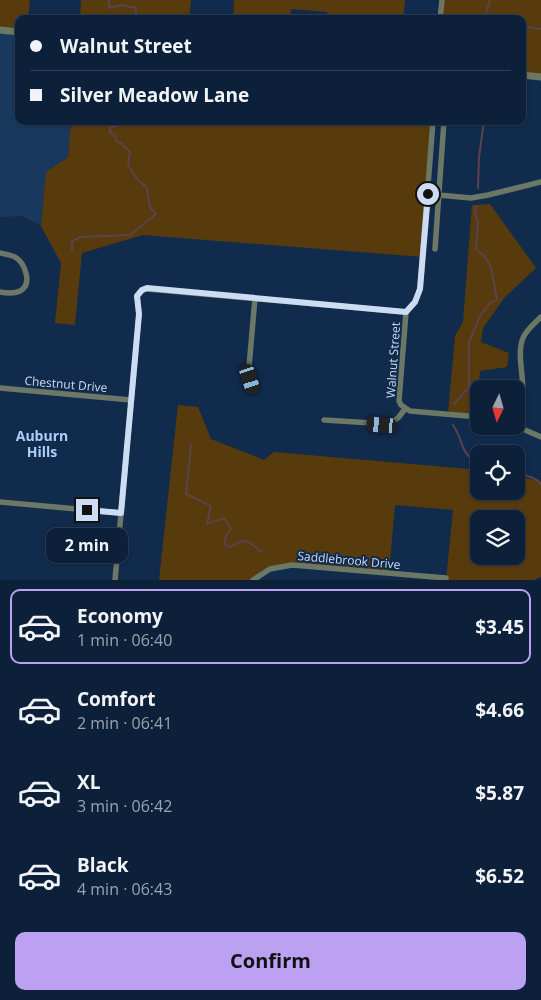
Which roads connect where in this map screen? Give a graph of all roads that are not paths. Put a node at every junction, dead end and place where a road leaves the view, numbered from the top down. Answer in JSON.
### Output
{"nodes":[{"id":1,"x":442,"y":0,"type":"edge"},
{"id":2,"x":440,"y":15,"type":"edge"},
{"id":3,"x":0,"y":30,"type":"edge"},
{"id":4,"x":15,"y":32,"type":"edge"},
{"id":5,"x":526,"y":76,"type":"edge"},
{"id":6,"x":541,"y":77,"type":"edge"},
{"id":7,"x":433,"y":125,"type":"edge"},
{"id":8,"x":444,"y":125,"type":"edge"},
{"id":9,"x":541,"y":182,"type":"edge"},
{"id":10,"x":428,"y":194,"type":"junction"},
{"id":11,"x":439,"y":195,"type":"junction"},
{"id":12,"x":435,"y":249,"type":"dead end"},
{"id":13,"x":0,"y":253,"type":"edge"},
{"id":14,"x":0,"y":292,"type":"edge"},
{"id":15,"x":255,"y":298,"type":"junction"},
{"id":16,"x":406,"y":312,"type":"junction"},
{"id":17,"x":541,"y":317,"type":"edge"},
{"id":18,"x":522,"y":380,"type":"edge"},
{"id":19,"x":0,"y":388,"type":"edge"},
{"id":20,"x":254,"y":390,"type":"dead end"},
{"id":21,"x":131,"y":400,"type":"junction"},
{"id":22,"x":404,"y":409,"type":"junction"},
{"id":23,"x":470,"y":416,"type":"edge"},
{"id":24,"x":324,"y":420,"type":"dead end"},
{"id":25,"x":525,"y":430,"type":"edge"},
{"id":26,"x":541,"y":437,"type":"edge"},
{"id":27,"x":0,"y":502,"type":"edge"},
{"id":28,"x":121,"y":513,"type":"junction"},
{"id":29,"x":446,"y":578,"type":"dead end"},
{"id":30,"x":115,"y":580,"type":"edge"},
{"id":31,"x":253,"y":580,"type":"edge"}],
"edges":[{"from":1,"to":2,"type":"street"},
{"from":3,"to":4,"type":"street"},
{"from":5,"to":6,"type":"street"},
{"from":7,"to":10,"type":"street","name":"Walnut Street"},
{"from":8,"to":11,"type":"street"},
{"from":9,"to":11,"type":"street"},
{"from":10,"to":11,"type":"street"},
{"from":10,"to":16,"type":"street","name":"Walnut Street"},
{"from":11,"to":12,"type":"street"},
{"from":13,"to":14,"type":"street"},
{"from":15,"to":16,"type":"street"},
{"from":15,"to":20,"type":"street"},
{"from":15,"to":21,"type":"street"},
{"from":16,"to":22,"type":"street","name":"Walnut Street"},
{"from":17,"to":18,"type":"street"},
{"from":19,"to":21,"type":"street","name":"Chestnut Drive"},
{"from":21,"to":28,"type":"street"},
{"from":22,"to":23,"type":"street","name":"Walnut Street"},
{"from":22,"to":24,"type":"street"},
{"from":25,"to":26,"type":"street"},
{"from":27,"to":28,"type":"street"},
{"from":28,"to":30,"type":"street"},
{"from":29,"to":31,"type":"street","name":"Saddlebrook Drive"}]}
